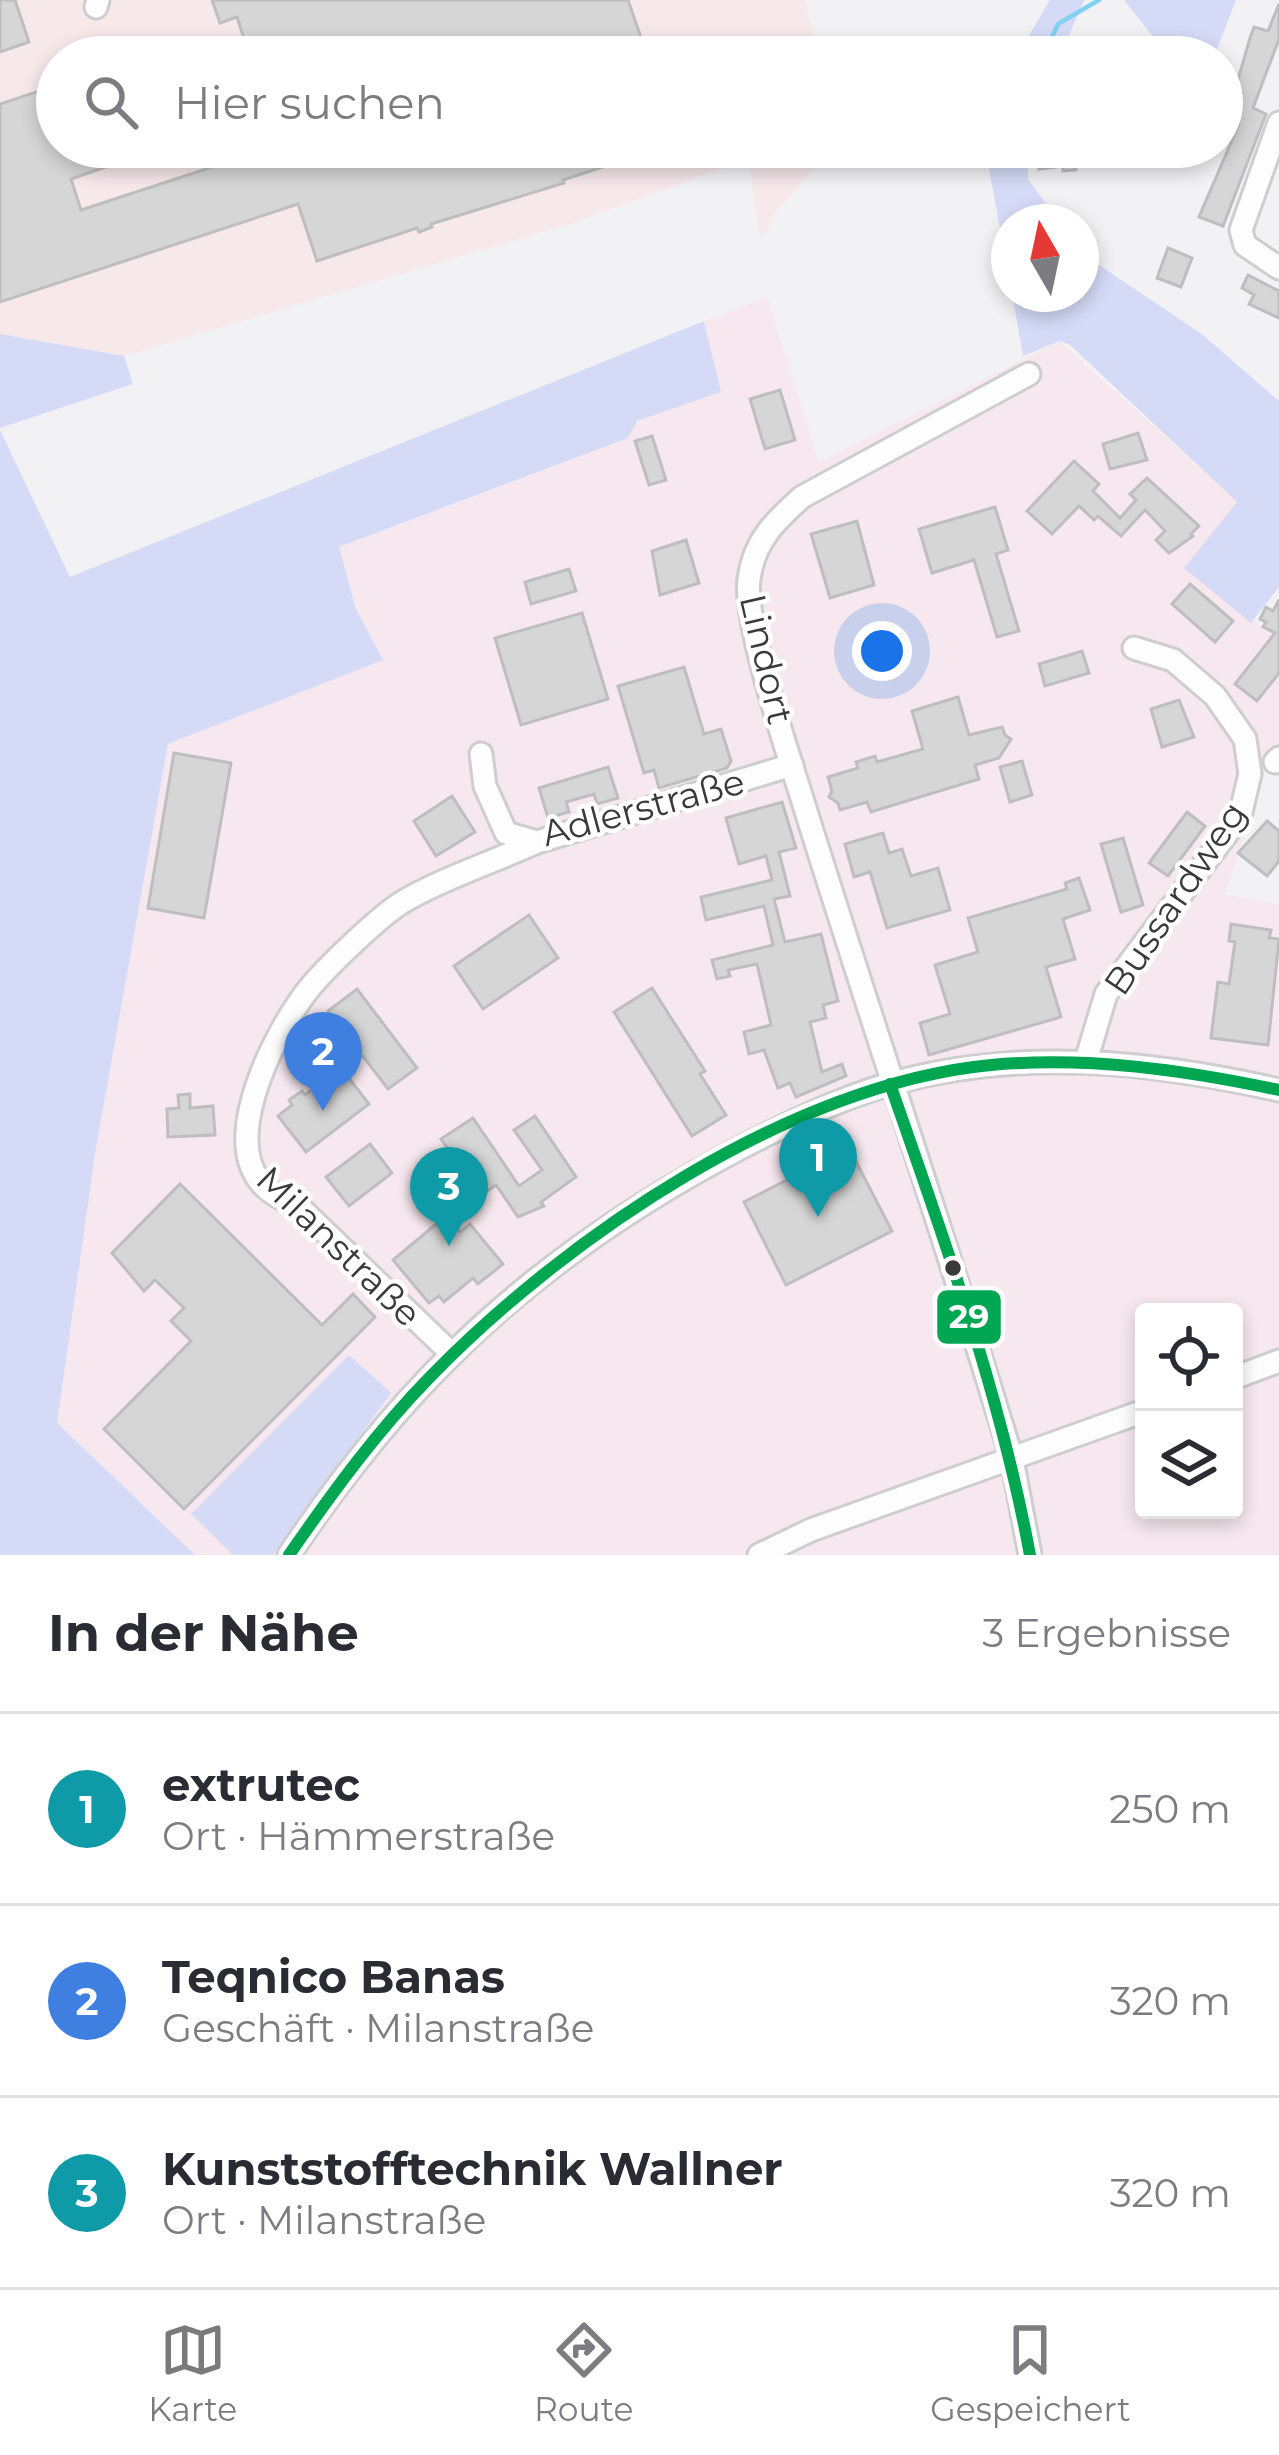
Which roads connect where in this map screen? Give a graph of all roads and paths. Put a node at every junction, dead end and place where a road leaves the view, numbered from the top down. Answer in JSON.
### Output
{"nodes":[{"id":1,"x":1279,"y":123,"type":"edge"},
{"id":2,"x":1279,"y":268,"type":"edge"},
{"id":3,"x":1029,"y":374,"type":"dead end"},
{"id":4,"x":1134,"y":648,"type":"dead end"},
{"id":5,"x":481,"y":754,"type":"dead end"},
{"id":6,"x":792,"y":765,"type":"junction"},
{"id":7,"x":537,"y":842,"type":"junction"},
{"id":8,"x":1086,"y":1061,"type":"junction"},
{"id":9,"x":890,"y":1084,"type":"junction"},
{"id":10,"x":1279,"y":1090,"type":"edge"},
{"id":11,"x":449,"y":1352,"type":"junction"},
{"id":12,"x":1279,"y":1361,"type":"edge"},
{"id":13,"x":1243,"y":1375,"type":"edge"},
{"id":14,"x":1135,"y":1414,"type":"edge"},
{"id":15,"x":1012,"y":1460,"type":"junction"},
{"id":16,"x":289,"y":1555,"type":"edge"},
{"id":17,"x":759,"y":1555,"type":"edge"},
{"id":18,"x":1030,"y":1555,"type":"edge"}],
"edges":[{"from":1,"to":2,"type":"street"},
{"from":3,"to":6,"type":"street","name":"Lindort"},
{"from":4,"to":8,"type":"street","name":"Bussardweg"},
{"from":5,"to":7,"type":"street","name":"Adlerstraße"},
{"from":6,"to":7,"type":"street","name":"Adlerstraße"},
{"from":6,"to":9,"type":"street","name":"Lindort"},
{"from":7,"to":11,"type":"street","name":"Milanstraße"},
{"from":8,"to":9,"type":"street"},
{"from":8,"to":10,"type":"street"},
{"from":9,"to":11,"type":"street"},
{"from":9,"to":15,"type":"street","name":"Lindort"},
{"from":11,"to":16,"type":"street"},
{"from":12,"to":13,"type":"street"},
{"from":14,"to":15,"type":"street"},
{"from":15,"to":17,"type":"street"},
{"from":15,"to":18,"type":"street","name":"Lindort"}]}
